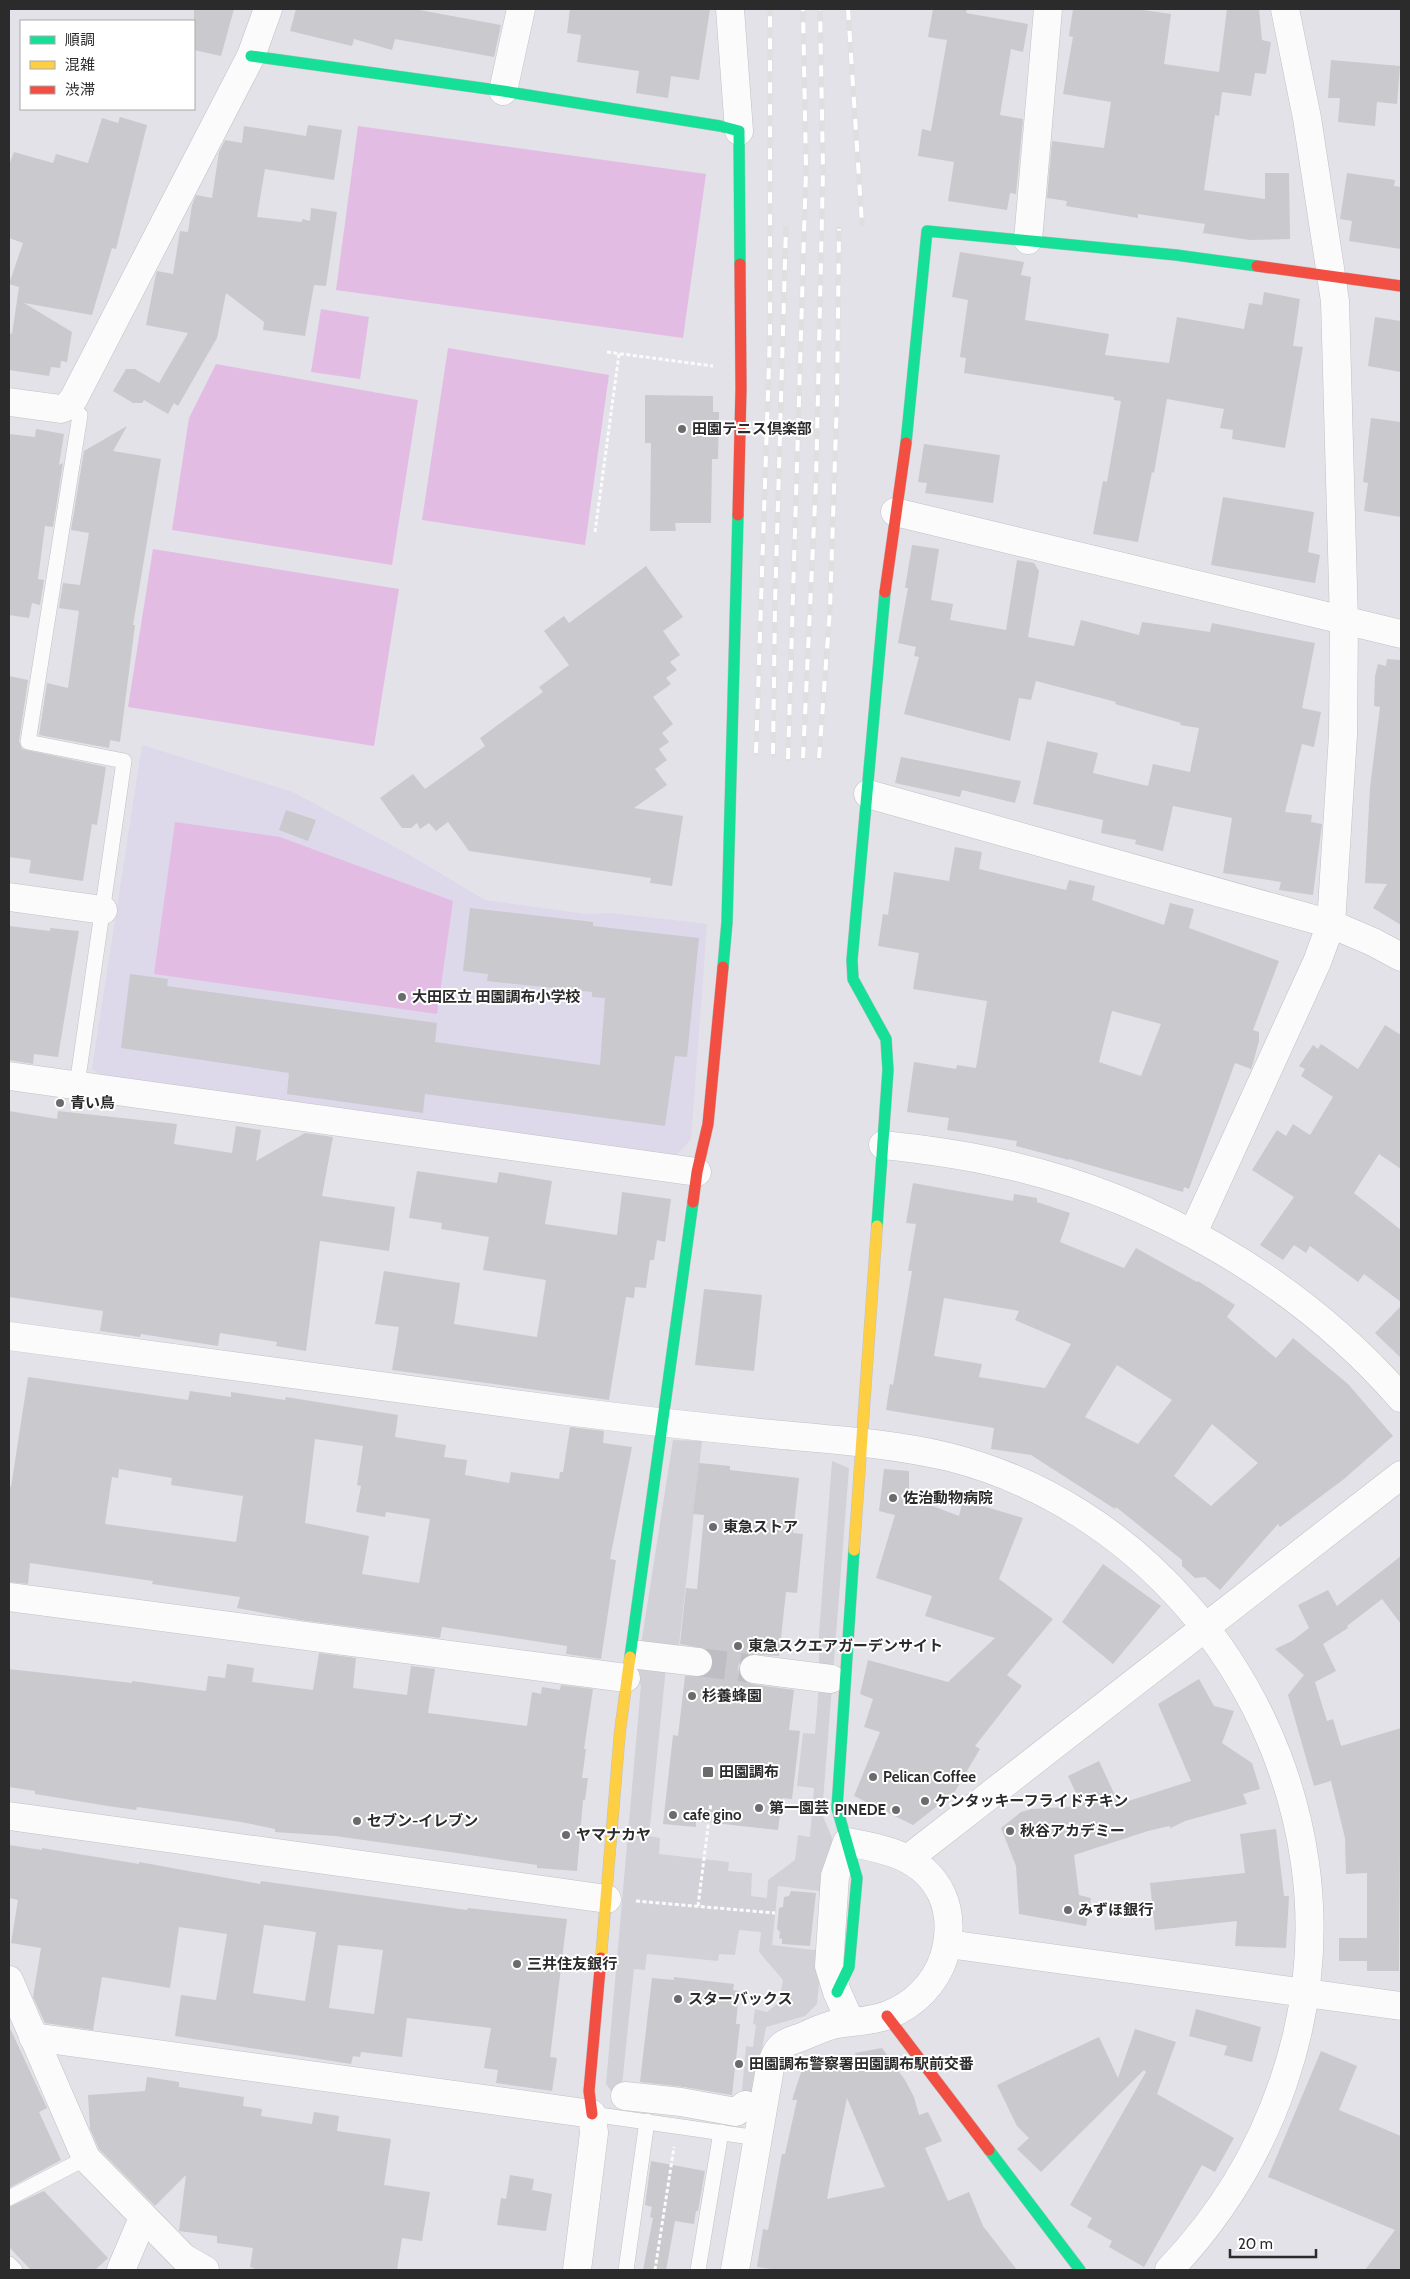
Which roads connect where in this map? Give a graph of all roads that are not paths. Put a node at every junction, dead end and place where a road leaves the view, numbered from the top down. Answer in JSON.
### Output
{"nodes":[{"id":1,"x":268,"y":9,"type":"edge"},
{"id":2,"x":522,"y":9,"type":"edge"},
{"id":3,"x":730,"y":9,"type":"edge"},
{"id":4,"x":1048,"y":9,"type":"edge"},
{"id":5,"x":1285,"y":9,"type":"edge"},
{"id":6,"x":251,"y":56,"type":"junction"},
{"id":7,"x":503,"y":91,"type":"junction"},
{"id":8,"x":739,"y":131,"type":"junction"},
{"id":9,"x":1028,"y":240,"type":"junction"},
{"id":10,"x":1332,"y":276,"type":"junction"},
{"id":11,"x":1401,"y":286,"type":"edge"},
{"id":12,"x":9,"y":402,"type":"edge"},
{"id":13,"x":68,"y":406,"type":"junction"},
{"id":14,"x":896,"y":512,"type":"junction"},
{"id":15,"x":1344,"y":622,"type":"junction"},
{"id":16,"x":1401,"y":634,"type":"edge"},
{"id":17,"x":868,"y":794,"type":"junction"},
{"id":18,"x":9,"y":897,"type":"edge"},
{"id":19,"x":103,"y":910,"type":"junction"},
{"id":20,"x":1331,"y":924,"type":"junction"},
{"id":21,"x":1401,"y":957,"type":"edge"},
{"id":22,"x":9,"y":1076,"type":"edge"},
{"id":23,"x":77,"y":1085,"type":"junction"},
{"id":24,"x":883,"y":1145,"type":"junction"},
{"id":25,"x":697,"y":1172,"type":"junction"},
{"id":26,"x":1193,"y":1234,"type":"junction"},
{"id":27,"x":9,"y":1336,"type":"edge"},
{"id":28,"x":1401,"y":1398,"type":"edge"},
{"id":29,"x":663,"y":1424,"type":"junction"},
{"id":30,"x":861,"y":1442,"type":"junction"},
{"id":31,"x":1401,"y":1475,"type":"edge"},
{"id":32,"x":9,"y":1597,"type":"edge"},
{"id":33,"x":1206,"y":1627,"type":"junction"},
{"id":34,"x":698,"y":1662,"type":"tunnel mouth"},
{"id":35,"x":632,"y":1667,"type":"junction"},
{"id":36,"x":754,"y":1669,"type":"tunnel mouth"},
{"id":37,"x":831,"y":1680,"type":"dead end"},
{"id":38,"x":9,"y":1816,"type":"edge"},
{"id":39,"x":847,"y":1842,"type":"junction"},
{"id":40,"x":909,"y":1858,"type":"junction"},
{"id":41,"x":619,"y":1900,"type":"junction"},
{"id":42,"x":948,"y":1944,"type":"junction"},
{"id":43,"x":9,"y":1980,"type":"edge"},
{"id":44,"x":1305,"y":1992,"type":"junction"},
{"id":45,"x":1401,"y":2006,"type":"edge"},
{"id":46,"x":887,"y":2016,"type":"junction"},
{"id":47,"x":850,"y":2021,"type":"junction"},
{"id":48,"x":33,"y":2037,"type":"junction"},
{"id":49,"x":625,"y":2096,"type":"dead end"},
{"id":50,"x":745,"y":2105,"type":"dead end"},
{"id":51,"x":592,"y":2114,"type":"junction"},
{"id":52,"x":647,"y":2121,"type":"junction"},
{"id":53,"x":721,"y":2132,"type":"junction"},
{"id":54,"x":758,"y":2138,"type":"junction"},
{"id":55,"x":86,"y":2158,"type":"junction"},
{"id":56,"x":9,"y":2198,"type":"edge"},
{"id":57,"x":143,"y":2218,"type":"junction"},
{"id":58,"x":9,"y":2264,"type":"edge"},
{"id":59,"x":15,"y":2270,"type":"edge"},
{"id":60,"x":121,"y":2270,"type":"edge"},
{"id":61,"x":205,"y":2270,"type":"edge"},
{"id":62,"x":577,"y":2270,"type":"edge"},
{"id":63,"x":626,"y":2270,"type":"edge"},
{"id":64,"x":698,"y":2270,"type":"edge"},
{"id":65,"x":735,"y":2270,"type":"edge"},
{"id":66,"x":1080,"y":2270,"type":"edge"},
{"id":67,"x":1169,"y":2270,"type":"edge"}],
"edges":[{"from":1,"to":6,"type":"street"},
{"from":2,"to":7,"type":"street"},
{"from":3,"to":8,"type":"street"},
{"from":4,"to":9,"type":"street"},
{"from":5,"to":10,"type":"street"},
{"from":6,"to":7,"type":"street"},
{"from":6,"to":13,"type":"street"},
{"from":7,"to":8,"type":"street"},
{"from":8,"to":25,"type":"street"},
{"from":9,"to":10,"type":"street"},
{"from":9,"to":14,"type":"street"},
{"from":10,"to":11,"type":"street"},
{"from":10,"to":15,"type":"street"},
{"from":12,"to":13,"type":"street"},
{"from":13,"to":19,"type":"lane"},
{"from":14,"to":15,"type":"street"},
{"from":14,"to":17,"type":"street"},
{"from":15,"to":16,"type":"street"},
{"from":15,"to":20,"type":"street"},
{"from":17,"to":20,"type":"street"},
{"from":17,"to":24,"type":"street"},
{"from":18,"to":19,"type":"street"},
{"from":19,"to":23,"type":"lane"},
{"from":20,"to":21,"type":"street"},
{"from":20,"to":26,"type":"street"},
{"from":22,"to":23,"type":"street"},
{"from":23,"to":25,"type":"street"},
{"from":24,"to":26,"type":"street"},
{"from":24,"to":30,"type":"street"},
{"from":25,"to":29,"type":"street"},
{"from":26,"to":28,"type":"street"},
{"from":27,"to":29,"type":"street"},
{"from":29,"to":30,"type":"street"},
{"from":29,"to":35,"type":"street"},
{"from":30,"to":33,"type":"street"},
{"from":30,"to":39,"type":"street"},
{"from":31,"to":33,"type":"street"},
{"from":32,"to":35,"type":"street"},
{"from":33,"to":40,"type":"street"},
{"from":33,"to":44,"type":"street"},
{"from":34,"to":35,"type":"street"},
{"from":35,"to":41,"type":"street"},
{"from":36,"to":37,"type":"street"},
{"from":38,"to":41,"type":"street"},
{"from":39,"to":40,"type":"street"},
{"from":39,"to":47,"type":"street"},
{"from":40,"to":42,"type":"street"},
{"from":41,"to":51,"type":"street"},
{"from":42,"to":44,"type":"street"},
{"from":42,"to":46,"type":"street"},
{"from":43,"to":48,"type":"street"},
{"from":44,"to":45,"type":"street"},
{"from":44,"to":67,"type":"street"},
{"from":46,"to":47,"type":"street"},
{"from":46,"to":66,"type":"street"},
{"from":47,"to":54,"type":"street"},
{"from":48,"to":51,"type":"street"},
{"from":48,"to":55,"type":"street"},
{"from":49,"to":50,"type":"street"},
{"from":51,"to":52,"type":"lane"},
{"from":51,"to":62,"type":"street"},
{"from":52,"to":53,"type":"lane"},
{"from":52,"to":63,"type":"lane"},
{"from":53,"to":54,"type":"lane"},
{"from":53,"to":64,"type":"lane"},
{"from":54,"to":65,"type":"street"},
{"from":55,"to":56,"type":"lane"},
{"from":55,"to":57,"type":"street"},
{"from":57,"to":60,"type":"street"},
{"from":57,"to":61,"type":"street"},
{"from":58,"to":59,"type":"lane"}]}
